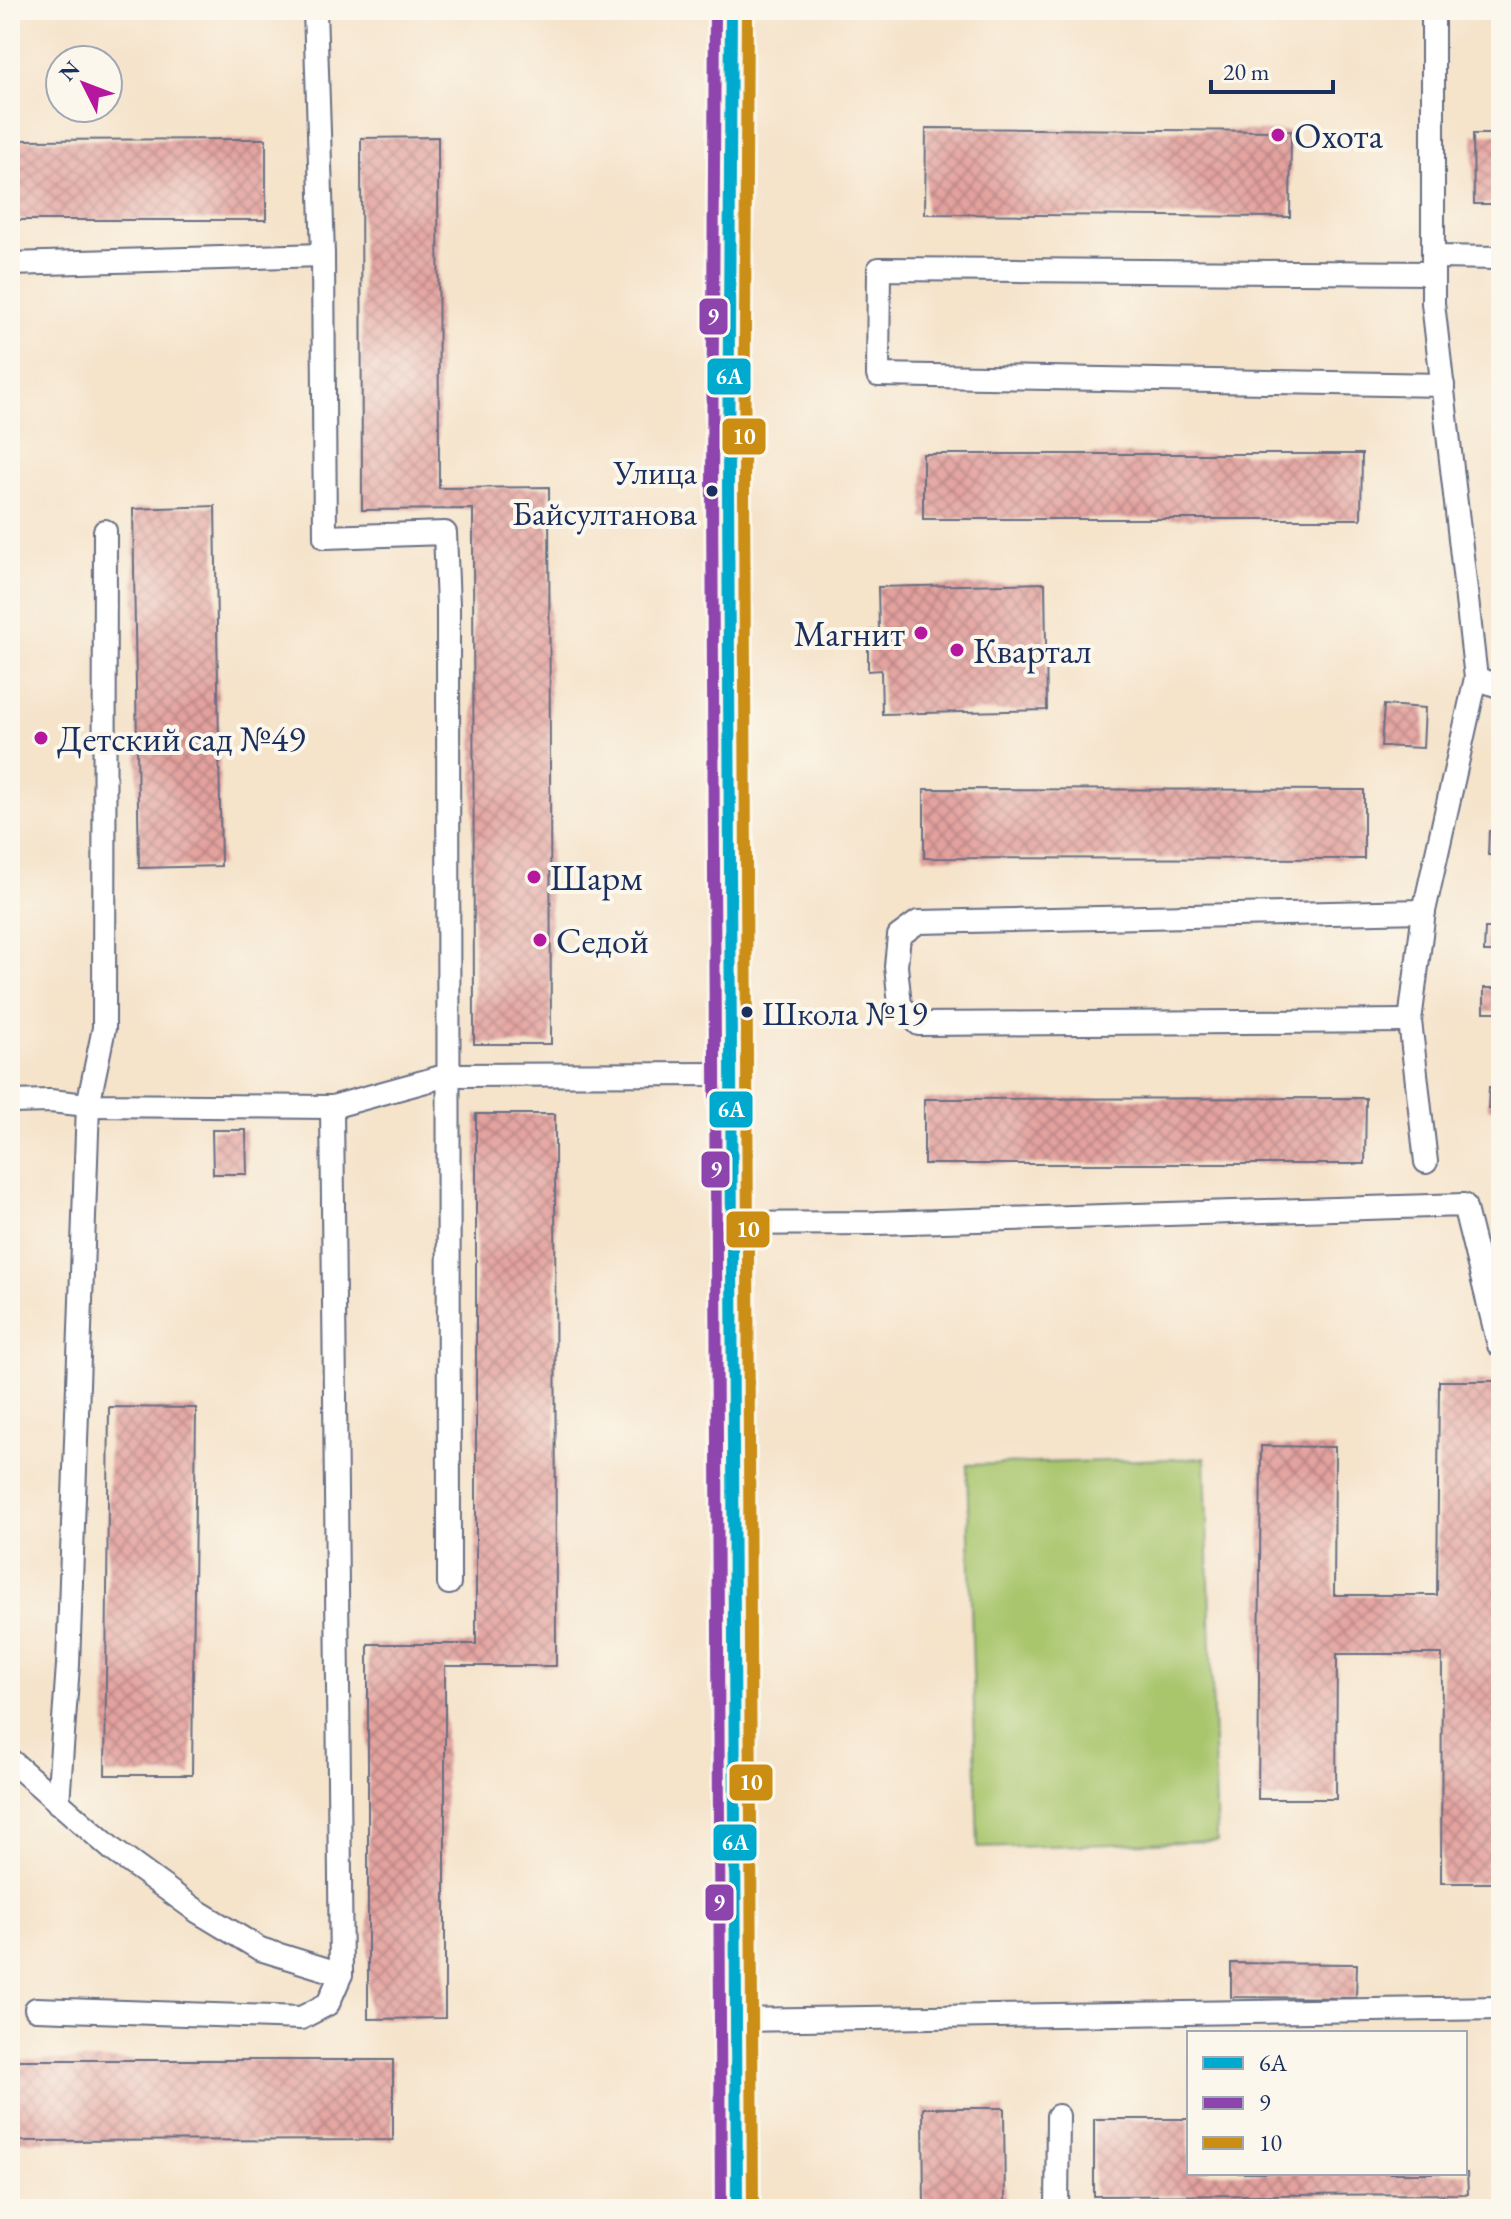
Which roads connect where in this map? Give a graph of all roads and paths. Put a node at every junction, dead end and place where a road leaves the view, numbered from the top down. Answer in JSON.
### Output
{"nodes":[{"id":1,"x":315,"y":10,"type":"edge"},
{"id":2,"x":731,"y":10,"type":"edge"},
{"id":3,"x":1433,"y":10,"type":"edge"},
{"id":4,"x":323,"y":255,"type":"junction"},
{"id":5,"x":1501,"y":258,"type":"edge"},
{"id":6,"x":10,"y":264,"type":"edge"},
{"id":7,"x":1433,"y":265,"type":"junction"},
{"id":8,"x":1443,"y":385,"type":"junction"},
{"id":9,"x":105,"y":531,"type":"dead end"},
{"id":10,"x":1476,"y":678,"type":"junction"},
{"id":11,"x":1501,"y":687,"type":"edge"},
{"id":12,"x":1424,"y":911,"type":"junction"},
{"id":13,"x":1410,"y":1021,"type":"junction"},
{"id":14,"x":732,"y":1074,"type":"junction"},
{"id":15,"x":448,"y":1075,"type":"junction"},
{"id":16,"x":10,"y":1102,"type":"edge"},
{"id":17,"x":88,"y":1105,"type":"junction"},
{"id":18,"x":332,"y":1107,"type":"junction"},
{"id":19,"x":1426,"y":1162,"type":"dead end"},
{"id":20,"x":734,"y":1224,"type":"junction"},
{"id":21,"x":1501,"y":1346,"type":"edge"},
{"id":22,"x":449,"y":1583,"type":"dead end"},
{"id":23,"x":10,"y":1760,"type":"edge"},
{"id":24,"x":58,"y":1803,"type":"junction"},
{"id":25,"x":341,"y":1974,"type":"junction"},
{"id":26,"x":1501,"y":2008,"type":"edge"},
{"id":27,"x":36,"y":2009,"type":"dead end"},
{"id":28,"x":738,"y":2020,"type":"junction"},
{"id":29,"x":1058,"y":2116,"type":"dead end"},
{"id":30,"x":737,"y":2209,"type":"edge"},
{"id":31,"x":1057,"y":2209,"type":"edge"}],
"edges":[{"from":1,"to":4,"type":"lane"},
{"from":2,"to":14,"type":"main road"},
{"from":3,"to":7,"type":"lane"},
{"from":4,"to":6,"type":"lane"},
{"from":4,"to":15,"type":"lane"},
{"from":5,"to":7,"type":"lane"},
{"from":7,"to":8,"type":"lane"},
{"from":7,"to":8,"type":"lane"},
{"from":8,"to":10,"type":"lane"},
{"from":9,"to":17,"type":"lane"},
{"from":10,"to":11,"type":"lane"},
{"from":10,"to":12,"type":"lane"},
{"from":12,"to":13,"type":"lane"},
{"from":12,"to":13,"type":"lane"},
{"from":13,"to":19,"type":"lane"},
{"from":14,"to":15,"type":"lane"},
{"from":14,"to":20,"type":"main road"},
{"from":15,"to":18,"type":"lane"},
{"from":15,"to":22,"type":"lane"},
{"from":16,"to":17,"type":"lane"},
{"from":17,"to":18,"type":"lane"},
{"from":17,"to":24,"type":"lane"},
{"from":18,"to":25,"type":"lane"},
{"from":20,"to":21,"type":"lane"},
{"from":20,"to":28,"type":"main road"},
{"from":23,"to":24,"type":"lane"},
{"from":24,"to":25,"type":"lane"},
{"from":25,"to":27,"type":"lane"},
{"from":26,"to":28,"type":"lane"},
{"from":28,"to":30,"type":"main road"},
{"from":29,"to":31,"type":"lane"}]}
